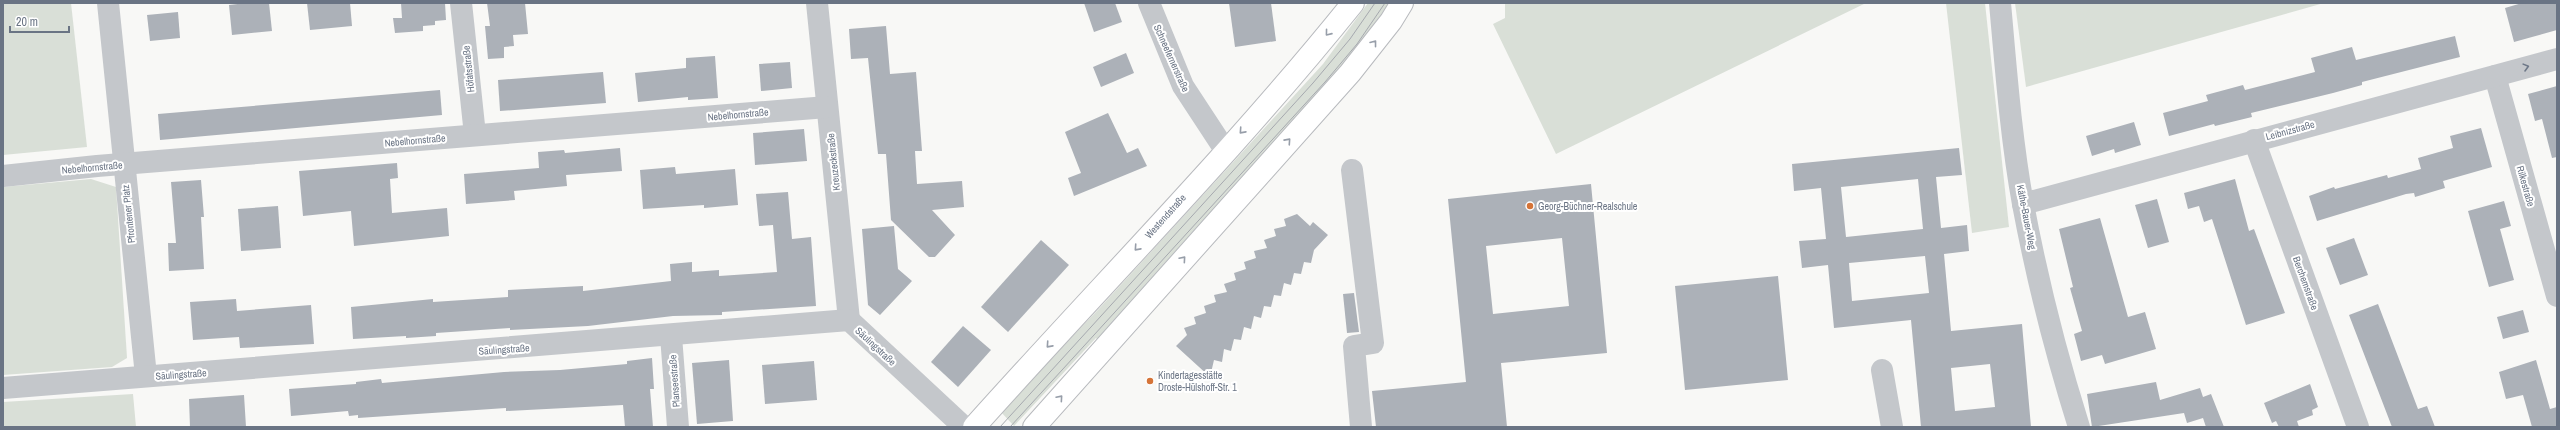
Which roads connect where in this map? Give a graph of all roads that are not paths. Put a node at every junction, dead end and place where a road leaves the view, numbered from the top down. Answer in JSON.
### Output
{"nodes":[{"id":1,"x":108,"y":3,"type":"edge"},
{"id":2,"x":461,"y":3,"type":"edge"},
{"id":3,"x":817,"y":3,"type":"edge"},
{"id":4,"x":1149,"y":3,"type":"edge"},
{"id":5,"x":1353,"y":3,"type":"edge"},
{"id":6,"x":1402,"y":3,"type":"edge"},
{"id":7,"x":2000,"y":3,"type":"edge"},
{"id":8,"x":2557,"y":59,"type":"edge"},
{"id":9,"x":2495,"y":76,"type":"junction"},
{"id":10,"x":827,"y":107,"type":"junction"},
{"id":11,"x":475,"y":135,"type":"junction"},
{"id":12,"x":2254,"y":140,"type":"junction"},
{"id":13,"x":1225,"y":150,"type":"junction"},
{"id":14,"x":123,"y":165,"type":"junction"},
{"id":15,"x":1352,"y":170,"type":"dead end"},
{"id":16,"x":3,"y":176,"type":"edge"},
{"id":17,"x":2023,"y":204,"type":"junction"},
{"id":18,"x":2557,"y":296,"type":"edge"},
{"id":19,"x":849,"y":320,"type":"junction"},
{"id":20,"x":671,"y":336,"type":"junction"},
{"id":21,"x":1882,"y":370,"type":"dead end"},
{"id":22,"x":146,"y":376,"type":"junction"},
{"id":23,"x":3,"y":388,"type":"edge"},
{"id":24,"x":678,"y":427,"type":"edge"},
{"id":25,"x":964,"y":427,"type":"edge"},
{"id":26,"x":974,"y":427,"type":"edge"},
{"id":27,"x":1034,"y":427,"type":"edge"},
{"id":28,"x":1361,"y":427,"type":"edge"},
{"id":29,"x":1892,"y":427,"type":"edge"},
{"id":30,"x":2079,"y":427,"type":"edge"},
{"id":31,"x":2358,"y":427,"type":"edge"}],
"edges":[{"from":1,"to":14,"type":"street","name":"Pfrontener Platz"},
{"from":2,"to":11,"type":"street","name":"Höfatsstraße"},
{"from":3,"to":10,"type":"street","name":"Kreuzeckstraße"},
{"from":4,"to":13,"type":"street","name":"Schneefernerstraße"},
{"from":5,"to":13,"type":"main road","name":"Westendstraße","one_way":true},
{"from":27,"to":6,"type":"main road","one_way":true},
{"from":7,"to":17,"type":"street","name":"Käthe-Bauer-Weg"},
{"from":9,"to":8,"type":"street","name":"Leibnizstraße","one_way":true},
{"from":9,"to":12,"type":"street","name":"Leibnizstraße"},
{"from":9,"to":18,"type":"street","name":"Rilkestraße"},
{"from":10,"to":11,"type":"street","name":"Nebelhornstraße"},
{"from":10,"to":19,"type":"street","name":"Kreuzeckstraße"},
{"from":11,"to":14,"type":"street","name":"Nebelhornstraße"},
{"from":12,"to":17,"type":"street","name":"Leibnizstraße"},
{"from":12,"to":31,"type":"street","name":"Berchemstraße"},
{"from":13,"to":26,"type":"main road","name":"Westendstraße","one_way":true},
{"from":14,"to":16,"type":"street","name":"Nebelhornstraße"},
{"from":14,"to":22,"type":"street","name":"Pfrontener Platz"},
{"from":15,"to":28,"type":"street"},
{"from":17,"to":30,"type":"street","name":"Käthe-Bauer-Weg"},
{"from":19,"to":20,"type":"street","name":"Säulingstraße"},
{"from":19,"to":25,"type":"street","name":"Säulingstraße"},
{"from":20,"to":22,"type":"street","name":"Säulingstraße"},
{"from":20,"to":24,"type":"street","name":"Planseestraße"},
{"from":21,"to":29,"type":"street"},
{"from":22,"to":23,"type":"street","name":"Säulingstraße"}]}
